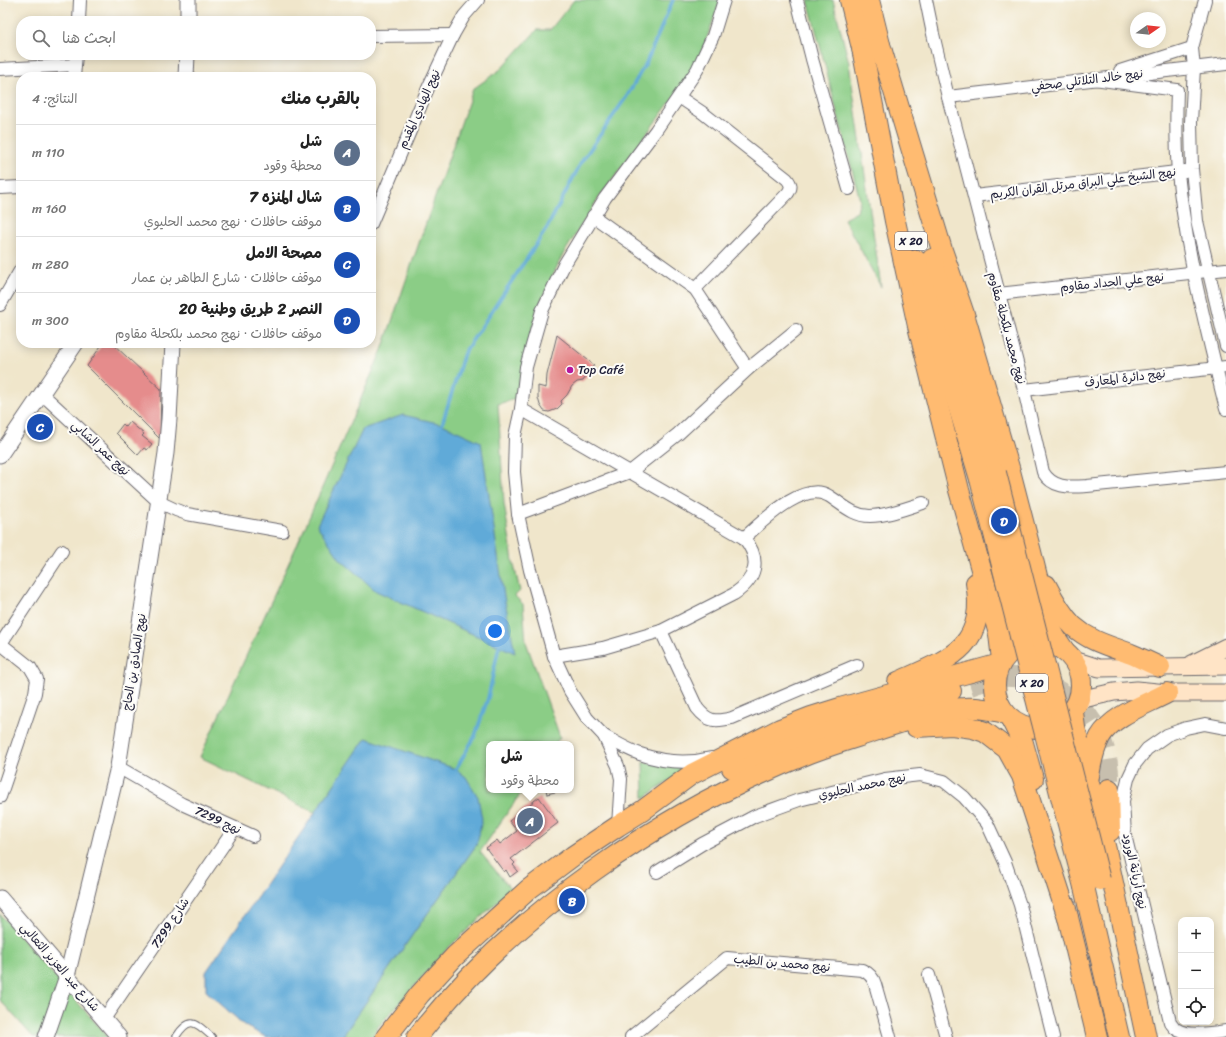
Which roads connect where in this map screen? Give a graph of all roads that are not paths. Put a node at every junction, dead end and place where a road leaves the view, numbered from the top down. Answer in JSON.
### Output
{"nodes":[{"id":1,"x":80,"y":0,"type":"edge"},
{"id":2,"x":188,"y":0,"type":"edge"},
{"id":3,"x":478,"y":0,"type":"edge"},
{"id":4,"x":724,"y":0,"type":"edge"},
{"id":5,"x":797,"y":0,"type":"edge"},
{"id":6,"x":850,"y":0,"type":"edge"},
{"id":7,"x":869,"y":0,"type":"edge"},
{"id":8,"x":926,"y":0,"type":"edge"},
{"id":9,"x":1205,"y":0,"type":"edge"},
{"id":10,"x":79,"y":16,"type":"edge"},
{"id":11,"x":188,"y":16,"type":"edge"},
{"id":12,"x":452,"y":35,"type":"junction"},
{"id":13,"x":376,"y":36,"type":"edge"},
{"id":14,"x":871,"y":46,"type":"junction"},
{"id":15,"x":1192,"y":48,"type":"junction"},
{"id":16,"x":187,"y":60,"type":"edge"},
{"id":17,"x":1226,"y":64,"type":"edge"},
{"id":18,"x":75,"y":66,"type":"edge"},
{"id":19,"x":1194,"y":68,"type":"junction"},
{"id":20,"x":0,"y":69,"type":"edge"},
{"id":21,"x":186,"y":72,"type":"edge"},
{"id":22,"x":1094,"y":79,"type":"junction"},
{"id":23,"x":679,"y":97,"type":"junction"},
{"id":24,"x":948,"y":97,"type":"junction"},
{"id":25,"x":1192,"y":170,"type":"junction"},
{"id":26,"x":1178,"y":172,"type":"junction"},
{"id":27,"x":16,"y":187,"type":"edge"},
{"id":28,"x":0,"y":188,"type":"edge"},
{"id":29,"x":850,"y":189,"type":"dead end"},
{"id":30,"x":974,"y":196,"type":"junction"},
{"id":31,"x":376,"y":212,"type":"edge"},
{"id":32,"x":593,"y":216,"type":"junction"},
{"id":33,"x":1226,"y":270,"type":"edge"},
{"id":34,"x":1210,"y":272,"type":"junction"},
{"id":35,"x":1195,"y":274,"type":"junction"},
{"id":36,"x":16,"y":278,"type":"edge"},
{"id":37,"x":695,"y":289,"type":"junction"},
{"id":38,"x":998,"y":294,"type":"junction"},
{"id":39,"x":0,"y":305,"type":"edge"},
{"id":40,"x":796,"y":330,"type":"dead end"},
{"id":41,"x":1226,"y":346,"type":"edge"},
{"id":42,"x":73,"y":348,"type":"edge"},
{"id":43,"x":173,"y":348,"type":"edge"},
{"id":44,"x":1221,"y":368,"type":"edge"},
{"id":45,"x":748,"y":369,"type":"junction"},
{"id":46,"x":1024,"y":390,"type":"junction"},
{"id":47,"x":42,"y":394,"type":"junction"},
{"id":48,"x":521,"y":409,"type":"junction"},
{"id":49,"x":1226,"y":409,"type":"edge"},
{"id":50,"x":0,"y":455,"type":"edge"},
{"id":51,"x":630,"y":472,"type":"junction"},
{"id":52,"x":1226,"y":472,"type":"edge"},
{"id":53,"x":960,"y":490,"type":"junction"},
{"id":54,"x":160,"y":502,"type":"junction"},
{"id":55,"x":923,"y":503,"type":"dead end"},
{"id":56,"x":518,"y":514,"type":"junction"},
{"id":57,"x":282,"y":531,"type":"dead end"},
{"id":58,"x":744,"y":538,"type":"junction"},
{"id":59,"x":62,"y":551,"type":"dead end"},
{"id":60,"x":1031,"y":552,"type":"junction"},
{"id":61,"x":661,"y":631,"type":"junction"},
{"id":62,"x":0,"y":644,"type":"edge"},
{"id":63,"x":1226,"y":647,"type":"edge"},
{"id":64,"x":1069,"y":655,"type":"junction"},
{"id":65,"x":554,"y":656,"type":"junction"},
{"id":66,"x":1001,"y":662,"type":"junction"},
{"id":67,"x":857,"y":665,"type":"dead end"},
{"id":68,"x":1186,"y":666,"type":"junction"},
{"id":69,"x":1226,"y":666,"type":"edge"},
{"id":70,"x":1160,"y":667,"type":"junction"},
{"id":71,"x":970,"y":686,"type":"tunnel mouth"},
{"id":72,"x":1197,"y":692,"type":"junction"},
{"id":73,"x":1167,"y":693,"type":"junction"},
{"id":74,"x":1226,"y":693,"type":"edge"},
{"id":75,"x":1226,"y":702,"type":"edge"},
{"id":76,"x":1076,"y":706,"type":"junction"},
{"id":77,"x":840,"y":708,"type":"junction"},
{"id":78,"x":1008,"y":716,"type":"junction"},
{"id":79,"x":1226,"y":728,"type":"edge"},
{"id":80,"x":604,"y":736,"type":"junction"},
{"id":81,"x":848,"y":740,"type":"junction"},
{"id":82,"x":752,"y":743,"type":"junction"},
{"id":83,"x":118,"y":767,"type":"junction"},
{"id":84,"x":1088,"y":778,"type":"junction"},
{"id":85,"x":1109,"y":789,"type":"tunnel mouth"},
{"id":86,"x":0,"y":797,"type":"edge"},
{"id":87,"x":642,"y":811,"type":"junction"},
{"id":88,"x":618,"y":826,"type":"junction"},
{"id":89,"x":235,"y":828,"type":"junction"},
{"id":90,"x":253,"y":836,"type":"dead end"},
{"id":91,"x":657,"y":872,"type":"dead end"},
{"id":92,"x":1092,"y":883,"type":"junction"},
{"id":93,"x":0,"y":898,"type":"edge"},
{"id":94,"x":1068,"y":918,"type":"junction"},
{"id":95,"x":929,"y":975,"type":"dead end"},
{"id":96,"x":67,"y":976,"type":"junction"},
{"id":97,"x":104,"y":1019,"type":"junction"},
{"id":98,"x":1226,"y":1031,"type":"edge"},
{"id":99,"x":46,"y":1037,"type":"edge"},
{"id":100,"x":119,"y":1037,"type":"edge"},
{"id":101,"x":176,"y":1037,"type":"edge"},
{"id":102,"x":212,"y":1037,"type":"edge"},
{"id":103,"x":386,"y":1037,"type":"edge"},
{"id":104,"x":417,"y":1037,"type":"edge"},
{"id":105,"x":631,"y":1037,"type":"edge"},
{"id":106,"x":889,"y":1037,"type":"edge"},
{"id":107,"x":946,"y":1037,"type":"edge"},
{"id":108,"x":1053,"y":1037,"type":"edge"},
{"id":109,"x":1097,"y":1037,"type":"edge"},
{"id":110,"x":1119,"y":1037,"type":"edge"},
{"id":111,"x":1134,"y":1037,"type":"edge"},
{"id":112,"x":1146,"y":1037,"type":"edge"}],
"edges":[{"from":1,"to":10,"type":"street"},
{"from":2,"to":11,"type":"street"},
{"from":3,"to":12,"type":"street","name":"نهج الهادي المقدم"},
{"from":4,"to":23,"type":"street"},
{"from":5,"to":29,"type":"street"},
{"from":6,"to":14,"type":"highway","number":"X 20"},
{"from":7,"to":14,"type":"highway","number":"X 20"},
{"from":8,"to":24,"type":"street","name":"نهج محمد بلكحلة مقاوم"},
{"from":9,"to":15,"type":"street"},
{"from":12,"to":13,"type":"street"},
{"from":12,"to":31,"type":"street","name":"نهج الهادي المقدم"},
{"from":14,"to":53,"type":"highway"},
{"from":14,"to":60,"type":"highway"},
{"from":14,"to":92,"type":"highway","number":"X 20","bridge":true},
{"from":15,"to":19,"type":"street"},
{"from":15,"to":22,"type":"street"},
{"from":16,"to":21,"type":"street"},
{"from":17,"to":19,"type":"street","name":"نهج خالد التلاتلي صحفي"},
{"from":18,"to":20,"type":"street"},
{"from":19,"to":22,"type":"street","name":"نهج خالد التلاتلي صحفي"},
{"from":19,"to":25,"type":"street"},
{"from":22,"to":24,"type":"street","name":"نهج خالد التلاتلي صحفي"},
{"from":22,"to":26,"type":"street"},
{"from":23,"to":32,"type":"street"},
{"from":23,"to":37,"type":"street"},
{"from":24,"to":30,"type":"street","name":"نهج محمد بلكحلة مقاوم"},
{"from":25,"to":26,"type":"street","name":"نهج الشيخ علي البراق مرتل القران الكريم"},
{"from":25,"to":34,"type":"street"},
{"from":26,"to":30,"type":"street","name":"نهج الشيخ علي البراق مرتل القران الكريم"},
{"from":26,"to":35,"type":"street"},
{"from":27,"to":28,"type":"street"},
{"from":30,"to":38,"type":"street","name":"نهج محمد بلكحلة مقاوم"},
{"from":32,"to":37,"type":"street"},
{"from":32,"to":48,"type":"street"},
{"from":33,"to":34,"type":"street","name":"نهج علي الحداد مقاوم"},
{"from":34,"to":35,"type":"street","name":"نهج علي الحداد مقاوم"},
{"from":34,"to":41,"type":"street"},
{"from":35,"to":38,"type":"street","name":"نهج علي الحداد مقاوم"},
{"from":35,"to":44,"type":"street"},
{"from":36,"to":39,"type":"street"},
{"from":37,"to":45,"type":"street"},
{"from":38,"to":46,"type":"street","name":"نهج محمد بلكحلة مقاوم"},
{"from":40,"to":45,"type":"street"},
{"from":42,"to":47,"type":"street"},
{"from":43,"to":54,"type":"street","name":"نهج الصادق بن الحاج"},
{"from":44,"to":46,"type":"street","name":"نهج دائرة المعارف"},
{"from":44,"to":49,"type":"street"},
{"from":45,"to":51,"type":"street"},
{"from":46,"to":52,"type":"street","name":"نهج محمد بلكحلة مقاوم"},
{"from":47,"to":50,"type":"street"},
{"from":47,"to":54,"type":"street","name":"نهج عمر الشابي"},
{"from":48,"to":51,"type":"street"},
{"from":48,"to":56,"type":"street"},
{"from":51,"to":56,"type":"street"},
{"from":51,"to":58,"type":"street"},
{"from":53,"to":66,"type":"highway"},
{"from":53,"to":77,"type":"highway"},
{"from":54,"to":57,"type":"street","name":"نهج عمر الشابي"},
{"from":54,"to":83,"type":"street","name":"نهج الصادق بن الحاج"},
{"from":55,"to":58,"type":"street"},
{"from":56,"to":65,"type":"street"},
{"from":58,"to":61,"type":"street"},
{"from":59,"to":62,"type":"street"},
{"from":60,"to":64,"type":"highway"},
{"from":60,"to":70,"type":"highway"},
{"from":61,"to":65,"type":"street"},
{"from":61,"to":67,"type":"street"},
{"from":62,"to":86,"type":"street"},
{"from":63,"to":68,"type":"main road"},
{"from":64,"to":66,"type":"highway"},
{"from":64,"to":70,"type":"main road"},
{"from":64,"to":76,"type":"highway"},
{"from":65,"to":80,"type":"street"},
{"from":66,"to":77,"type":"highway"},
{"from":66,"to":78,"type":"highway"},
{"from":68,"to":69,"type":"main road"},
{"from":68,"to":70,"type":"main road"},
{"from":71,"to":87,"type":"highway"},
{"from":72,"to":73,"type":"main road"},
{"from":72,"to":74,"type":"main road"},
{"from":72,"to":75,"type":"main road"},
{"from":73,"to":76,"type":"main road"},
{"from":73,"to":84,"type":"highway"},
{"from":76,"to":78,"type":"highway"},
{"from":76,"to":84,"type":"highway"},
{"from":77,"to":82,"type":"highway"},
{"from":78,"to":81,"type":"highway"},
{"from":78,"to":94,"type":"highway"},
{"from":79,"to":98,"type":"street","name":"نهج أريانة الورود"},
{"from":80,"to":82,"type":"street"},
{"from":80,"to":88,"type":"street"},
{"from":81,"to":94,"type":"highway"},
{"from":81,"to":104,"type":"highway"},
{"from":82,"to":87,"type":"highway"},
{"from":83,"to":89,"type":"street","name":"نهج 7299"},
{"from":83,"to":96,"type":"street","name":"نهج الصادق بن الحاج"},
{"from":84,"to":112,"type":"highway"},
{"from":85,"to":112,"type":"highway"},
{"from":87,"to":88,"type":"highway"},
{"from":88,"to":103,"type":"highway"},
{"from":89,"to":90,"type":"street","name":"نهج 7299"},
{"from":89,"to":97,"type":"street","name":"شارع 7299"},
{"from":91,"to":108,"type":"street","name":"نهج محمد الحليوي"},
{"from":92,"to":110,"type":"highway","number":"X 20"},
{"from":92,"to":111,"type":"highway","number":"X 20"},
{"from":93,"to":96,"type":"street","name":"شارع عبد العزيز الثعالبي"},
{"from":94,"to":109,"type":"highway"},
{"from":95,"to":107,"type":"street"},
{"from":96,"to":97,"type":"street","name":"شارع عبد العزيز الثعالبي"},
{"from":96,"to":99,"type":"street","name":"نهج الصادق بن الحاج"},
{"from":97,"to":100,"type":"street","name":"شارع عبد العزيز الثعالبي"},
{"from":101,"to":102,"type":"lane"},
{"from":105,"to":106,"type":"street","name":"نهج محمد بن الطيب"}]}
